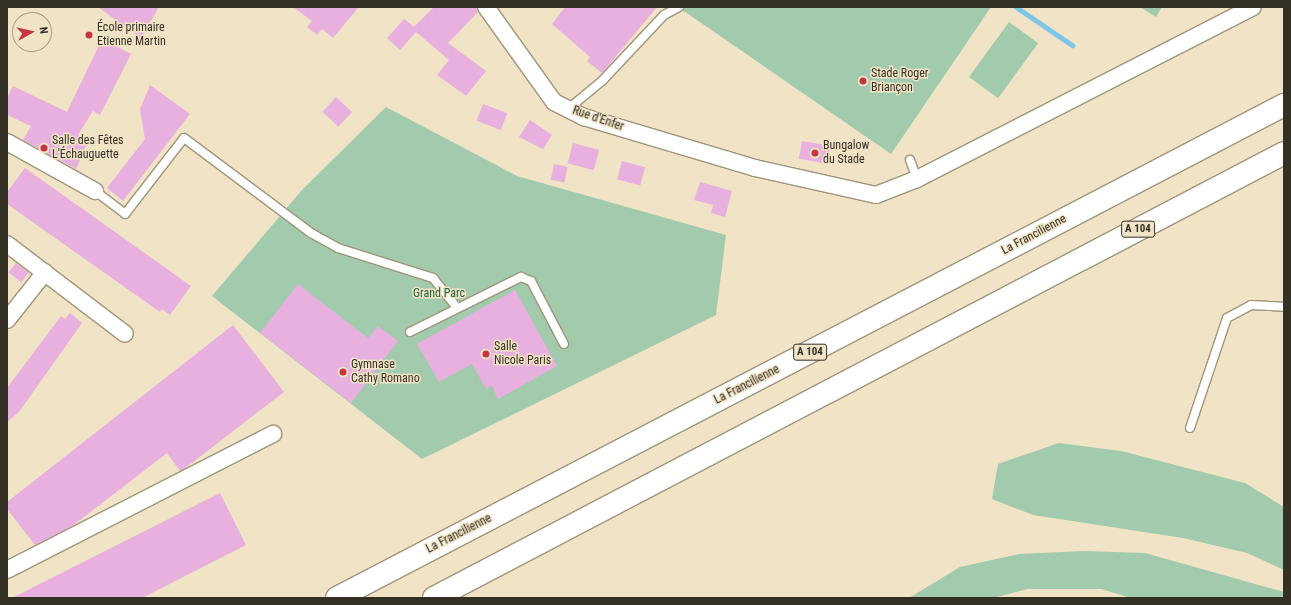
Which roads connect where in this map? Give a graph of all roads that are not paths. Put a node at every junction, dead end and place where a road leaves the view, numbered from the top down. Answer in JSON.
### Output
{"nodes":[{"id":1,"x":486,"y":7,"type":"edge"},
{"id":2,"x":679,"y":7,"type":"edge"},
{"id":3,"x":1253,"y":7,"type":"edge"},
{"id":4,"x":1284,"y":105,"type":"edge"},
{"id":5,"x":568,"y":109,"type":"junction"},
{"id":6,"x":7,"y":142,"type":"edge"},
{"id":7,"x":1284,"y":153,"type":"edge"},
{"id":8,"x":910,"y":160,"type":"dead end"},
{"id":9,"x":917,"y":179,"type":"junction"},
{"id":10,"x":95,"y":191,"type":"joint"},
{"id":11,"x":7,"y":244,"type":"edge"},
{"id":12,"x":45,"y":272,"type":"junction"},
{"id":13,"x":1284,"y":307,"type":"edge"},
{"id":14,"x":457,"y":308,"type":"junction"},
{"id":15,"x":7,"y":320,"type":"edge"},
{"id":16,"x":410,"y":332,"type":"dead end"},
{"id":17,"x":125,"y":334,"type":"dead end"},
{"id":18,"x":564,"y":344,"type":"dead end"},
{"id":19,"x":1190,"y":428,"type":"dead end"},
{"id":20,"x":273,"y":434,"type":"dead end"},
{"id":21,"x":7,"y":570,"type":"edge"},
{"id":22,"x":336,"y":598,"type":"edge"},
{"id":23,"x":434,"y":598,"type":"edge"}],
"edges":[{"from":1,"to":5,"type":"street","name":"Rue d'Enfer"},
{"from":2,"to":5,"type":"lane"},
{"from":3,"to":9,"type":"street","name":"Rue d'Enfer"},
{"from":4,"to":22,"type":"highway","name":"La Francilienne","number":"A 104"},
{"from":5,"to":9,"type":"street","name":"Rue d'Enfer"},
{"from":6,"to":10,"type":"street"},
{"from":7,"to":23,"type":"highway","number":"A 104"},
{"from":8,"to":9,"type":"lane"},
{"from":10,"to":14,"type":"lane"},
{"from":11,"to":12,"type":"street"},
{"from":12,"to":15,"type":"street"},
{"from":12,"to":17,"type":"street"},
{"from":13,"to":19,"type":"lane"},
{"from":14,"to":16,"type":"lane"},
{"from":14,"to":18,"type":"lane"},
{"from":20,"to":21,"type":"street"}]}
